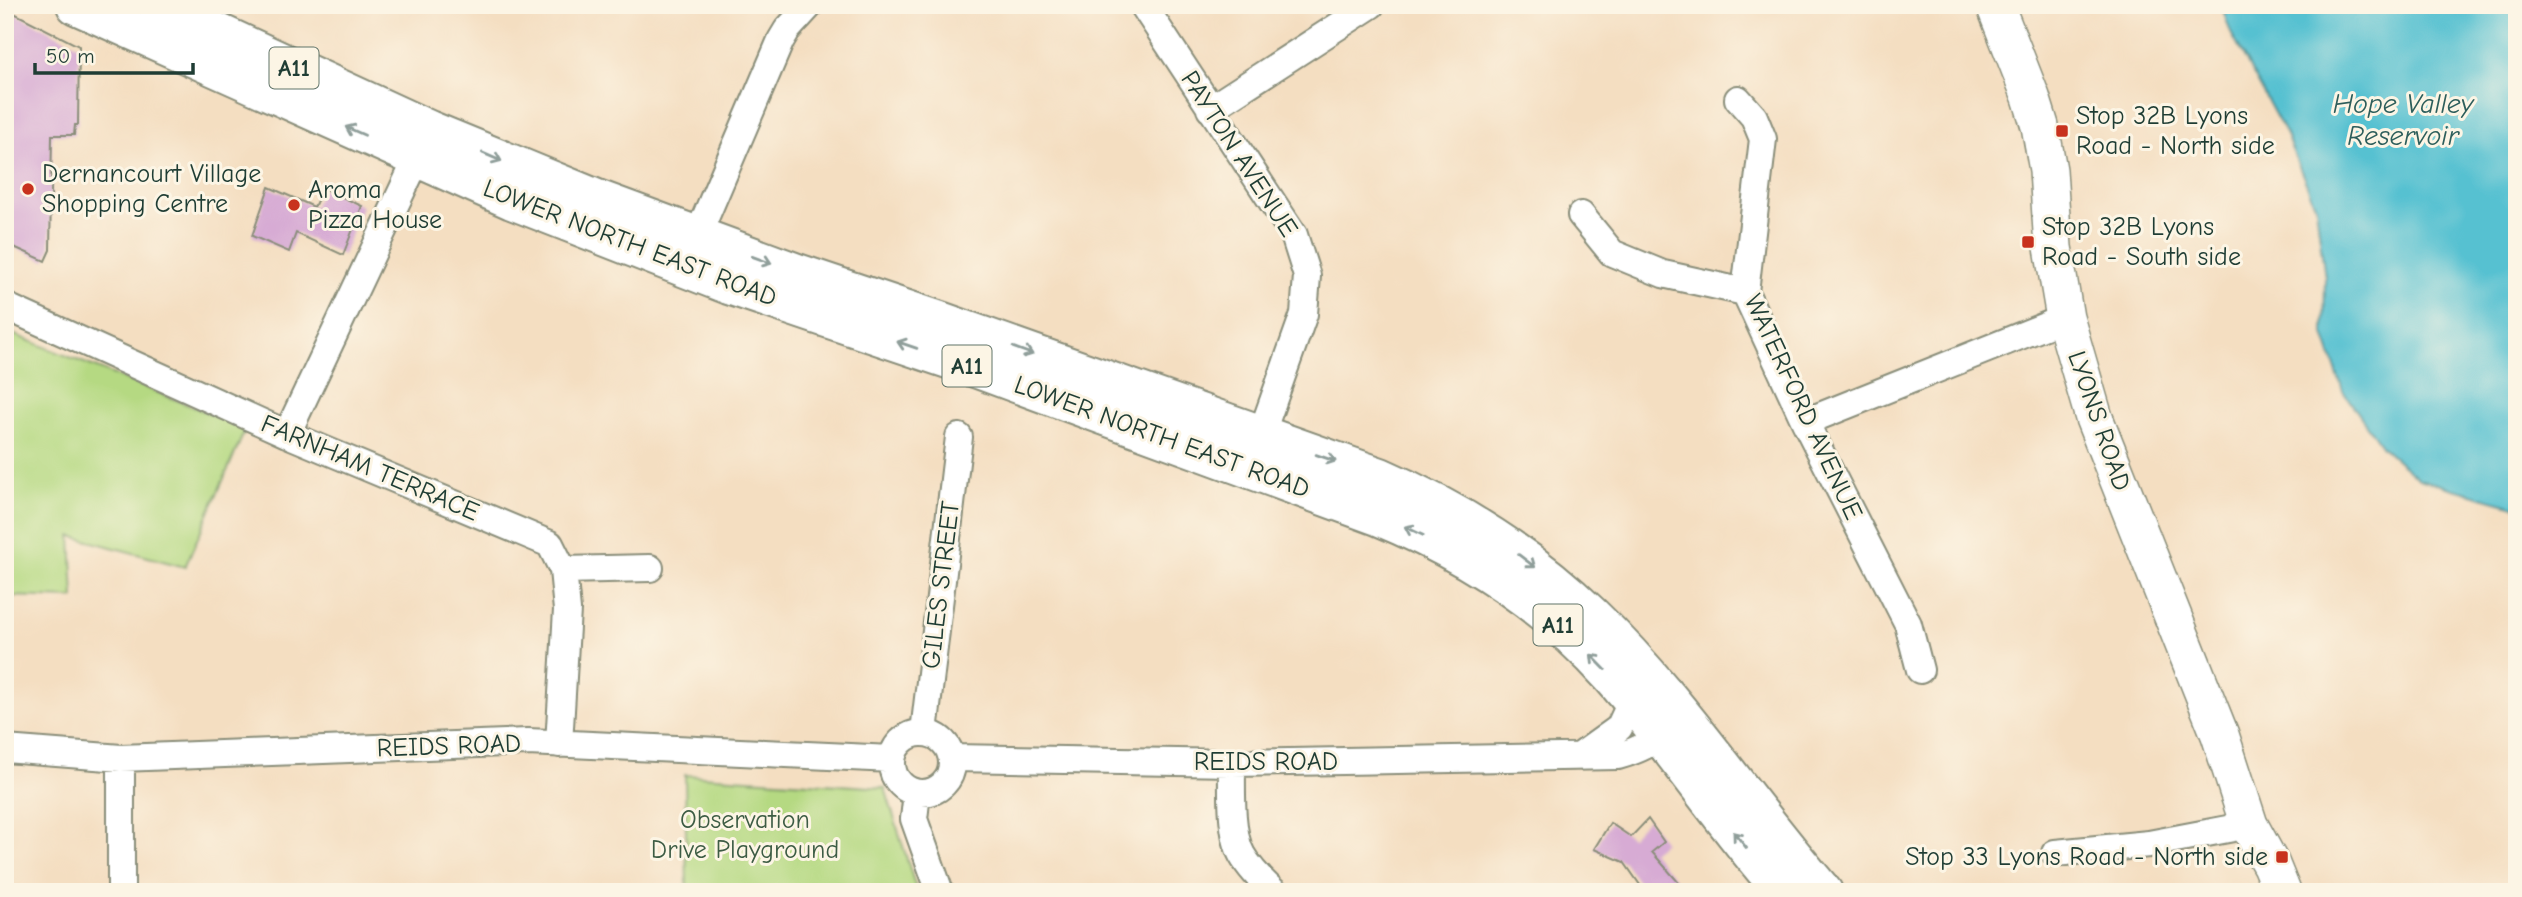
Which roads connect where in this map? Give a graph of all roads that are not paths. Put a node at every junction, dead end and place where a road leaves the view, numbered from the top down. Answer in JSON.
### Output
{"nodes":[{"id":1,"x":76,"y":5,"type":"edge"},
{"id":2,"x":158,"y":5,"type":"edge"},
{"id":3,"x":1143,"y":5,"type":"edge"},
{"id":4,"x":1371,"y":5,"type":"edge"},
{"id":5,"x":1994,"y":5,"type":"edge"},
{"id":6,"x":805,"y":7,"type":"edge"},
{"id":7,"x":1738,"y":99,"type":"dead end"},
{"id":8,"x":1210,"y":109,"type":"junction"},
{"id":9,"x":423,"y":145,"type":"junction"},
{"id":10,"x":1581,"y":215,"type":"dead end"},
{"id":11,"x":691,"y":252,"type":"junction"},
{"id":12,"x":1745,"y":292,"type":"junction"},
{"id":13,"x":5,"y":306,"type":"edge"},
{"id":14,"x":2065,"y":318,"type":"junction"},
{"id":15,"x":1805,"y":422,"type":"junction"},
{"id":16,"x":287,"y":434,"type":"junction"},
{"id":17,"x":959,"y":438,"type":"dead end"},
{"id":18,"x":1254,"y":453,"type":"junction"},
{"id":19,"x":650,"y":568,"type":"dead end"},
{"id":20,"x":563,"y":570,"type":"junction"},
{"id":21,"x":1920,"y":670,"type":"dead end"},
{"id":22,"x":1632,"y":700,"type":"junction"},
{"id":23,"x":1673,"y":728,"type":"junction"},
{"id":24,"x":924,"y":732,"type":"junction"},
{"id":25,"x":559,"y":744,"type":"junction"},
{"id":26,"x":5,"y":749,"type":"edge"},
{"id":27,"x":1580,"y":756,"type":"junction"},
{"id":28,"x":121,"y":758,"type":"junction"},
{"id":29,"x":952,"y":758,"type":"junction"},
{"id":30,"x":892,"y":759,"type":"junction"},
{"id":31,"x":1232,"y":763,"type":"junction"},
{"id":32,"x":917,"y":793,"type":"junction"},
{"id":33,"x":2249,"y":825,"type":"junction"},
{"id":34,"x":2054,"y":853,"type":"dead end"},
{"id":35,"x":121,"y":892,"type":"edge"},
{"id":36,"x":940,"y":892,"type":"edge"},
{"id":37,"x":1274,"y":892,"type":"edge"},
{"id":38,"x":1784,"y":892,"type":"edge"},
{"id":39,"x":1823,"y":892,"type":"edge"},
{"id":40,"x":2257,"y":892,"type":"edge"},
{"id":41,"x":2282,"y":892,"type":"edge"}],
"edges":[{"from":9,"to":1,"type":"main road","name":"LOWER NORTH EAST ROAD","number":"A11","one_way":true},
{"from":2,"to":9,"type":"main road","name":"LOWER NORTH EAST ROAD","number":"A11"},
{"from":3,"to":8,"type":"street","name":"PAYTON AVENUE"},
{"from":4,"to":8,"type":"street"},
{"from":5,"to":14,"type":"street","name":"LYONS ROAD"},
{"from":6,"to":11,"type":"street"},
{"from":7,"to":12,"type":"street","name":"WATERFORD AVENUE"},
{"from":8,"to":18,"type":"street","name":"PAYTON AVENUE"},
{"from":9,"to":11,"type":"main road","name":"LOWER NORTH EAST ROAD","number":"A11"},
{"from":9,"to":16,"type":"street"},
{"from":10,"to":12,"type":"street"},
{"from":11,"to":18,"type":"main road","name":"LOWER NORTH EAST ROAD","number":"A11"},
{"from":12,"to":15,"type":"street","name":"WATERFORD AVENUE"},
{"from":13,"to":16,"type":"street","name":"FARNHAM TERRACE"},
{"from":14,"to":15,"type":"street"},
{"from":14,"to":33,"type":"street","name":"LYONS ROAD"},
{"from":15,"to":21,"type":"street","name":"WATERFORD AVENUE"},
{"from":16,"to":20,"type":"street","name":"FARNHAM TERRACE"},
{"from":17,"to":24,"type":"street","name":"GILES STREET"},
{"from":22,"to":18,"type":"main road","name":"LOWER NORTH EAST ROAD","number":"A11","one_way":true},
{"from":18,"to":23,"type":"main road","name":"LOWER NORTH EAST ROAD","number":"A11","one_way":true},
{"from":19,"to":20,"type":"street"},
{"from":20,"to":25,"type":"street","name":"FARNHAM TERRACE"},
{"from":22,"to":23,"type":"main road","name":"LOWER NORTH EAST ROAD","number":"A11"},
{"from":22,"to":27,"type":"street"},
{"from":23,"to":27,"type":"street","name":"REIDS ROAD"},
{"from":38,"to":23,"type":"main road","name":"LOWER NORTH EAST ROAD","number":"A11","one_way":true},
{"from":23,"to":39,"type":"main road","name":"LOWER NORTH EAST ROAD","number":"A11"},
{"from":24,"to":29,"type":"street"},
{"from":24,"to":30,"type":"street"},
{"from":25,"to":28,"type":"street","name":"REIDS ROAD"},
{"from":25,"to":30,"type":"street","name":"REIDS ROAD"},
{"from":26,"to":28,"type":"street","name":"REIDS ROAD"},
{"from":27,"to":31,"type":"street","name":"REIDS ROAD"},
{"from":28,"to":35,"type":"street"},
{"from":29,"to":31,"type":"street","name":"REIDS ROAD"},
{"from":29,"to":32,"type":"street"},
{"from":30,"to":32,"type":"street"},
{"from":31,"to":37,"type":"street"},
{"from":32,"to":36,"type":"street"},
{"from":33,"to":34,"type":"street"},
{"from":33,"to":40,"type":"street","name":"LYONS ROAD"},
{"from":33,"to":41,"type":"street","name":"LYONS ROAD"}]}
